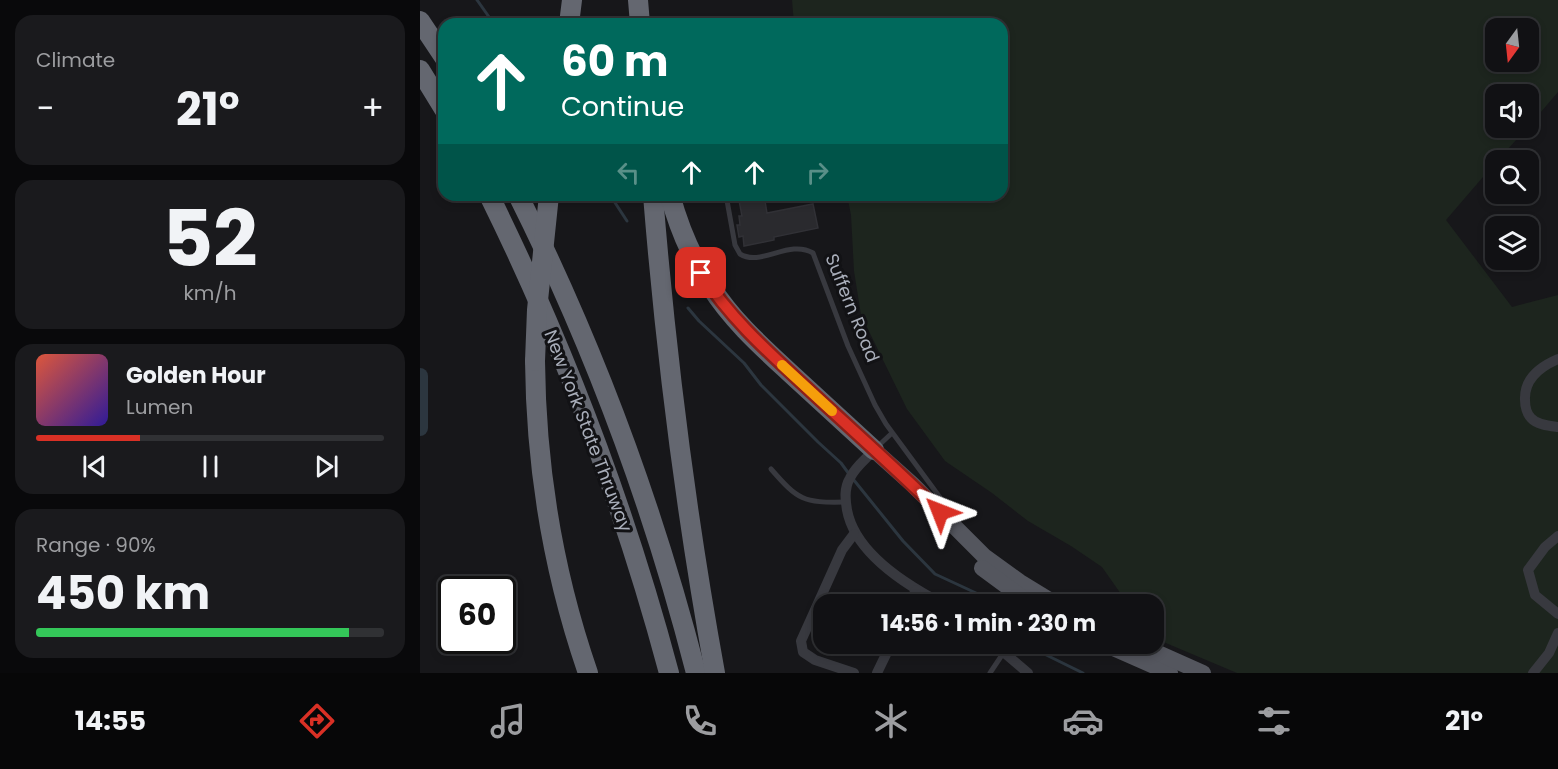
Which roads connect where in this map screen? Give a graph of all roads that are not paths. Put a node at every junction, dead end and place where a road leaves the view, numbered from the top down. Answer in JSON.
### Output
{"nodes":[{"id":1,"x":572,"y":0,"type":"edge"},
{"id":2,"x":638,"y":0,"type":"edge"},
{"id":3,"x":570,"y":18,"type":"edge"},
{"id":4,"x":640,"y":18,"type":"edge"},
{"id":5,"x":420,"y":21,"type":"edge"},
{"id":6,"x":438,"y":48,"type":"edge"},
{"id":7,"x":420,"y":70,"type":"edge"},
{"id":8,"x":438,"y":99,"type":"edge"},
{"id":9,"x":492,"y":201,"type":"edge"},
{"id":10,"x":521,"y":201,"type":"edge"},
{"id":11,"x":548,"y":201,"type":"edge"},
{"id":12,"x":654,"y":201,"type":"edge"},
{"id":13,"x":672,"y":201,"type":"edge"},
{"id":14,"x":727,"y":201,"type":"edge"},
{"id":15,"x":1558,"y":359,"type":"edge"},
{"id":16,"x":1558,"y":427,"type":"edge"},
{"id":17,"x":892,"y":433,"type":"junction"},
{"id":18,"x":871,"y":453,"type":"junction"},
{"id":19,"x":771,"y":469,"type":"dead end"},
{"id":20,"x":845,"y":502,"type":"junction"},
{"id":21,"x":948,"y":510,"type":"dead end"},
{"id":22,"x":956,"y":518,"type":"dead end"},
{"id":23,"x":854,"y":534,"type":"junction"},
{"id":24,"x":1558,"y":536,"type":"edge"},
{"id":25,"x":916,"y":590,"type":"junction"},
{"id":26,"x":914,"y":594,"type":"edge"},
{"id":27,"x":924,"y":594,"type":"edge"},
{"id":28,"x":1018,"y":594,"type":"edge"},
{"id":29,"x":1040,"y":594,"type":"edge"},
{"id":30,"x":1043,"y":594,"type":"edge"},
{"id":31,"x":1558,"y":614,"type":"edge"},
{"id":32,"x":1558,"y":633,"type":"edge"},
{"id":33,"x":886,"y":654,"type":"edge"},
{"id":34,"x":1003,"y":654,"type":"edge"},
{"id":35,"x":1006,"y":654,"type":"edge"},
{"id":36,"x":1127,"y":654,"type":"edge"},
{"id":37,"x":1160,"y":654,"type":"edge"},
{"id":38,"x":588,"y":673,"type":"edge"},
{"id":39,"x":669,"y":673,"type":"edge"},
{"id":40,"x":696,"y":673,"type":"edge"},
{"id":41,"x":715,"y":673,"type":"edge"},
{"id":42,"x":854,"y":673,"type":"edge"},
{"id":43,"x":877,"y":673,"type":"edge"},
{"id":44,"x":990,"y":673,"type":"edge"},
{"id":45,"x":1028,"y":673,"type":"edge"},
{"id":46,"x":1170,"y":673,"type":"edge"},
{"id":47,"x":1203,"y":673,"type":"edge"},
{"id":48,"x":1533,"y":673,"type":"edge"}],
"edges":[{"from":1,"to":3,"type":"highway"},
{"from":2,"to":4,"type":"highway"},
{"from":5,"to":6,"type":"highway"},
{"from":7,"to":8,"type":"highway"},
{"from":9,"to":39,"type":"highway","name":"New York State Thruway"},
{"from":10,"to":40,"type":"highway","name":"New York State Thruway"},
{"from":11,"to":38,"type":"highway","bridge":true},
{"from":12,"to":41,"type":"highway"},
{"from":13,"to":18,"type":"highway"},
{"from":14,"to":17,"type":"lane","name":"Suffern Road"},
{"from":15,"to":16,"type":"street"},
{"from":17,"to":18,"type":"lane"},
{"from":17,"to":21,"type":"lane","name":"Suffern Road"},
{"from":18,"to":20,"type":"street"},
{"from":18,"to":28,"type":"main road"},
{"from":18,"to":29,"type":"main road"},
{"from":19,"to":20,"type":"lane"},
{"from":20,"to":23,"type":"street"},
{"from":22,"to":30,"type":"lane"},
{"from":23,"to":25,"type":"street"},
{"from":23,"to":42,"type":"street"},
{"from":24,"to":31,"type":"street"},
{"from":25,"to":26,"type":"street"},
{"from":25,"to":27,"type":"street"},
{"from":32,"to":48,"type":"street"},
{"from":33,"to":43,"type":"street"},
{"from":34,"to":44,"type":"lane"},
{"from":35,"to":45,"type":"street"},
{"from":36,"to":46,"type":"main road"},
{"from":37,"to":47,"type":"main road"}]}
